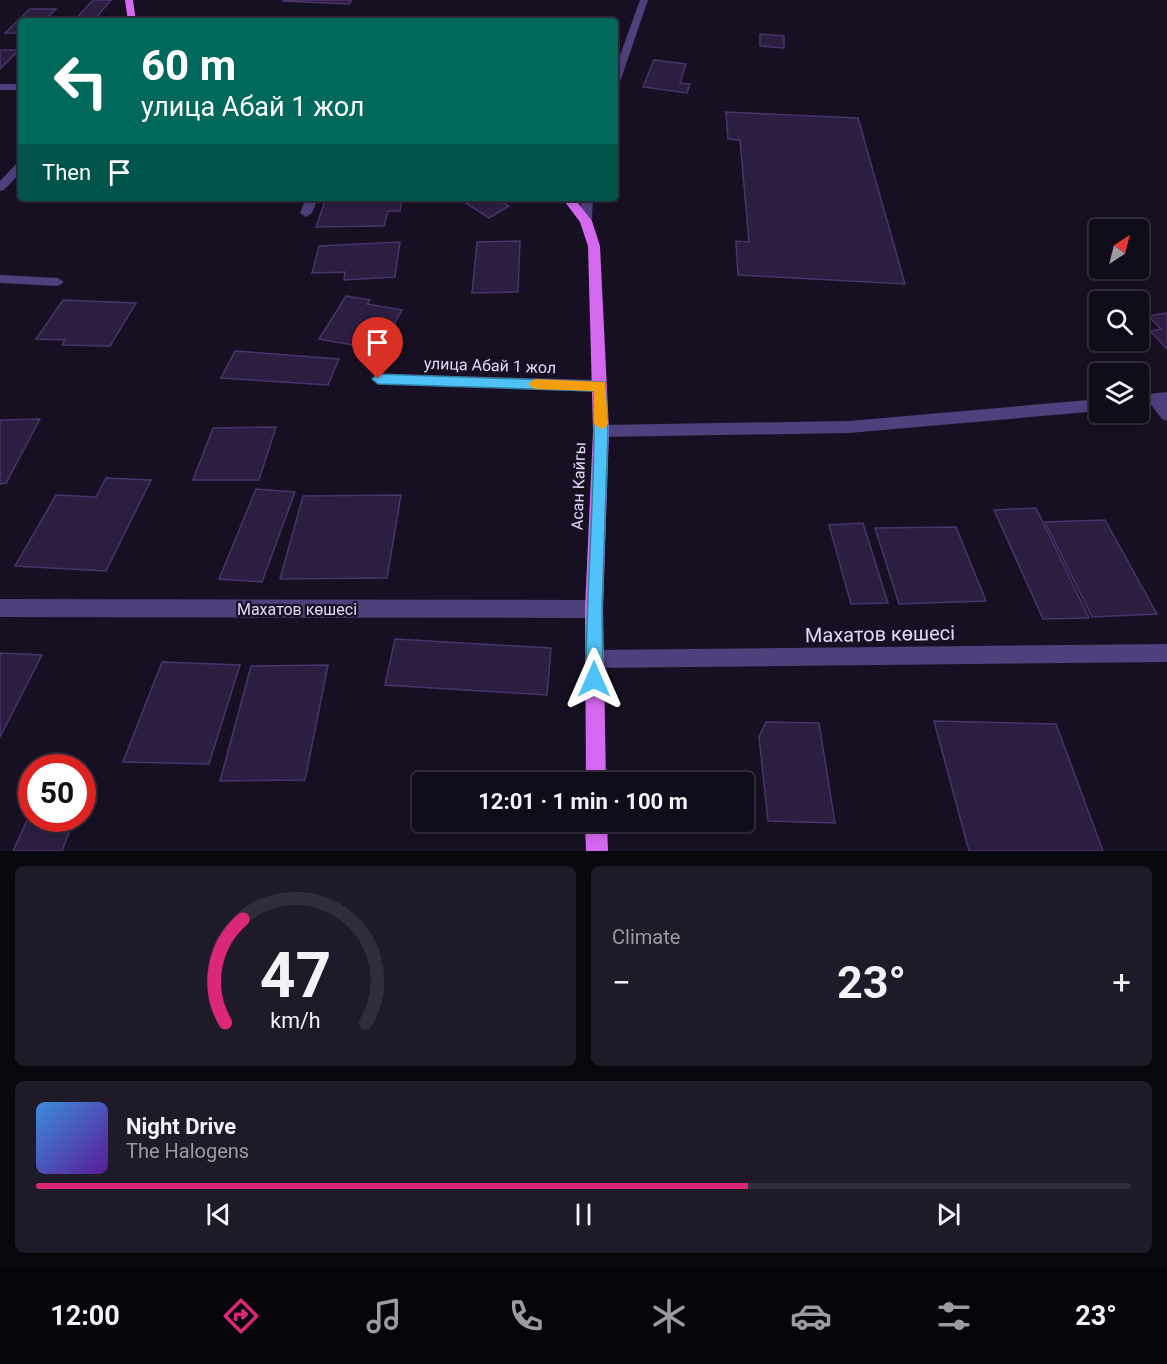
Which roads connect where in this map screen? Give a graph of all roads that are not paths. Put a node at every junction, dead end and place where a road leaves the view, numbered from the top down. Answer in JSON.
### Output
{"nodes":[{"id":1,"x":129,"y":0,"type":"edge"},
{"id":2,"x":644,"y":0,"type":"edge"},
{"id":3,"x":132,"y":18,"type":"edge"},
{"id":4,"x":618,"y":74,"type":"edge"},
{"id":5,"x":0,"y":87,"type":"edge"},
{"id":6,"x":18,"y":87,"type":"edge"},
{"id":7,"x":18,"y":168,"type":"edge"},
{"id":8,"x":0,"y":188,"type":"edge"},
{"id":9,"x":311,"y":201,"type":"edge"},
{"id":10,"x":570,"y":201,"type":"edge"},
{"id":11,"x":587,"y":201,"type":"edge"},
{"id":12,"x":306,"y":213,"type":"dead end"},
{"id":13,"x":586,"y":221,"type":"junction"},
{"id":14,"x":0,"y":279,"type":"edge"},
{"id":15,"x":58,"y":282,"type":"dead end"},
{"id":16,"x":378,"y":379,"type":"dead end"},
{"id":17,"x":600,"y":386,"type":"junction"},
{"id":18,"x":1161,"y":399,"type":"edge"},
{"id":19,"x":1089,"y":406,"type":"edge"},
{"id":20,"x":1167,"y":415,"type":"edge"},
{"id":21,"x":601,"y":431,"type":"junction"},
{"id":22,"x":0,"y":608,"type":"edge"},
{"id":23,"x":594,"y":609,"type":"junction"},
{"id":24,"x":1167,"y":653,"type":"edge"},
{"id":25,"x":594,"y":659,"type":"junction"},
{"id":26,"x":596,"y":772,"type":"edge"},
{"id":27,"x":596,"y":832,"type":"edge"},
{"id":28,"x":597,"y":851,"type":"edge"}],
"edges":[{"from":1,"to":3,"type":"main road"},
{"from":2,"to":4,"type":"street"},
{"from":5,"to":6,"type":"street"},
{"from":7,"to":8,"type":"street"},
{"from":9,"to":12,"type":"street"},
{"from":10,"to":13,"type":"main road","name":"Асан Кайгы"},
{"from":11,"to":13,"type":"street"},
{"from":13,"to":17,"type":"main road","name":"Асан Кайгы"},
{"from":14,"to":15,"type":"street"},
{"from":16,"to":17,"type":"street","name":"улица Абай 1 жол"},
{"from":17,"to":21,"type":"main road","name":"Асан Кайгы"},
{"from":18,"to":20,"type":"street"},
{"from":19,"to":21,"type":"street"},
{"from":21,"to":23,"type":"main road","name":"Асан Кайгы"},
{"from":22,"to":23,"type":"street","name":"Махатов көшесі"},
{"from":23,"to":25,"type":"main road","name":"Асан Кайгы"},
{"from":24,"to":25,"type":"street","name":"Махатов көшесі"},
{"from":25,"to":26,"type":"main road","name":"Асан Кайгы"},
{"from":27,"to":28,"type":"main road"}]}
